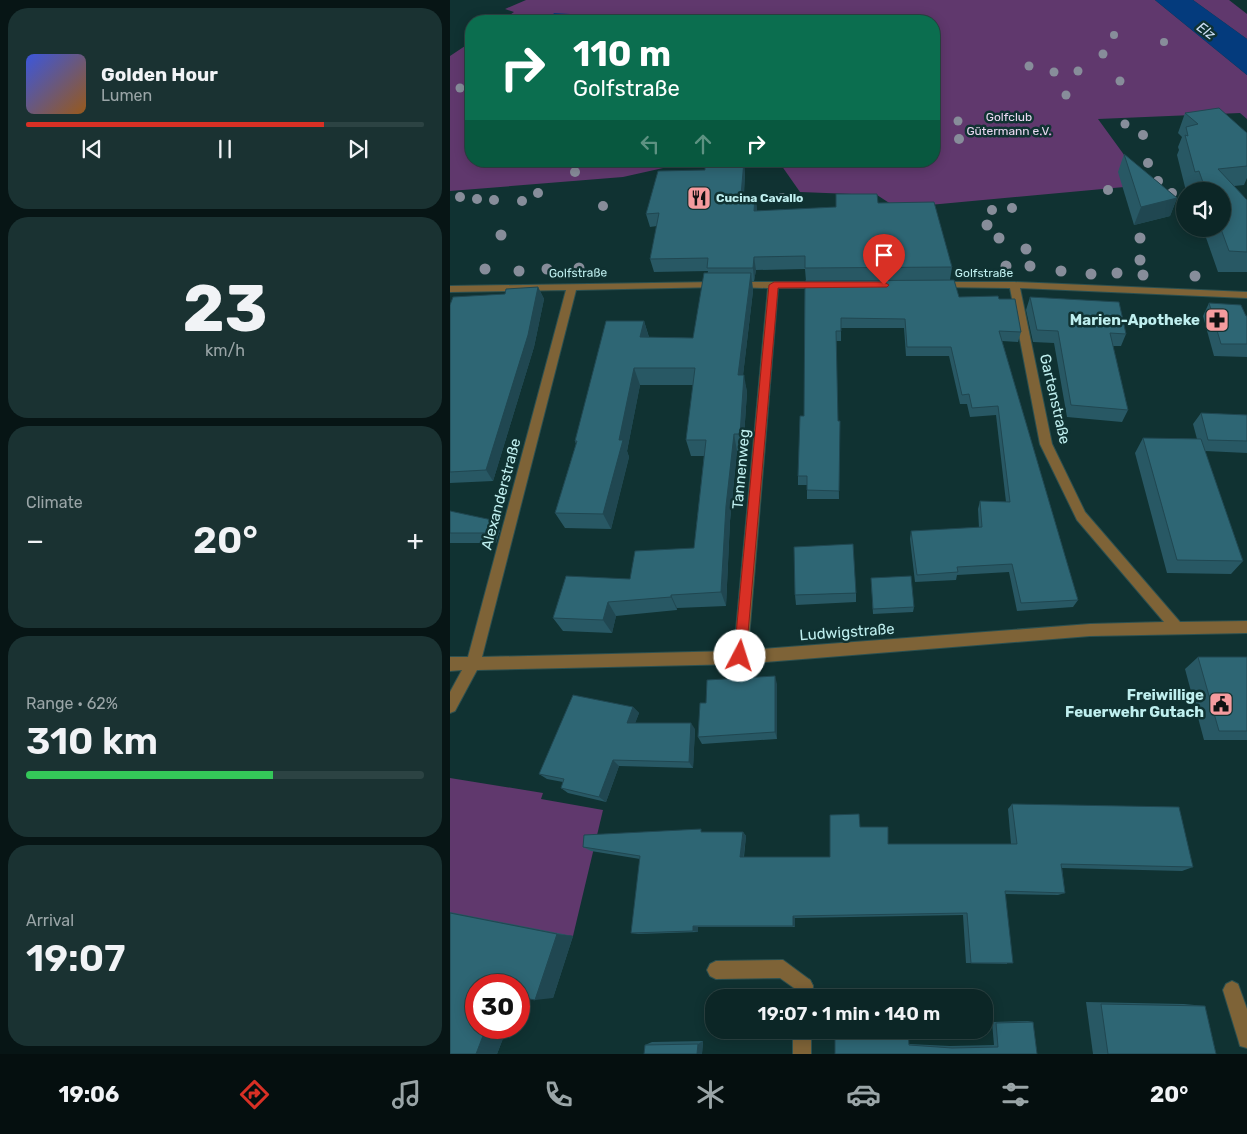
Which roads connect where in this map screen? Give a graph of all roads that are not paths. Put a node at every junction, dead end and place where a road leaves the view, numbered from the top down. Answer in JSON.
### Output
{"nodes":[{"id":1,"x":774,"y":285,"type":"junction"},
{"id":2,"x":831,"y":285,"type":"edge"},
{"id":3,"x":927,"y":285,"type":"edge"},
{"id":4,"x":572,"y":286,"type":"junction"},
{"id":5,"x":1014,"y":286,"type":"junction"},
{"id":6,"x":450,"y":289,"type":"edge"},
{"id":7,"x":1247,"y":295,"type":"edge"},
{"id":8,"x":1247,"y":627,"type":"edge"},
{"id":9,"x":1177,"y":628,"type":"junction"},
{"id":10,"x":740,"y":656,"type":"junction"},
{"id":11,"x":474,"y":662,"type":"junction"},
{"id":12,"x":450,"y":664,"type":"edge"},
{"id":13,"x":450,"y":706,"type":"edge"},
{"id":14,"x":716,"y":970,"type":"dead end"},
{"id":15,"x":801,"y":989,"type":"edge"},
{"id":16,"x":1232,"y":990,"type":"dead end"},
{"id":17,"x":802,"y":1039,"type":"edge"},
{"id":18,"x":1247,"y":1040,"type":"edge"},
{"id":19,"x":802,"y":1054,"type":"edge"}],
"edges":[{"from":1,"to":2,"type":"street","name":"Golfstraße"},
{"from":1,"to":4,"type":"street","name":"Golfstraße"},
{"from":1,"to":10,"type":"street","name":"Tannenweg"},
{"from":3,"to":5,"type":"street","name":"Golfstraße"},
{"from":4,"to":6,"type":"street","name":"Golfstraße"},
{"from":4,"to":11,"type":"street","name":"Alexanderstraße"},
{"from":5,"to":7,"type":"street","name":"Golfstraße"},
{"from":5,"to":9,"type":"street","name":"Gartenstraße"},
{"from":8,"to":9,"type":"street","name":"Ludwigstraße"},
{"from":9,"to":10,"type":"street","name":"Ludwigstraße"},
{"from":10,"to":11,"type":"street","name":"Ludwigstraße"},
{"from":11,"to":12,"type":"street","name":"Ludwigstraße"},
{"from":11,"to":13,"type":"street","name":"Alexanderstraße"},
{"from":14,"to":15,"type":"street"},
{"from":16,"to":18,"type":"street"},
{"from":17,"to":19,"type":"street"}]}
